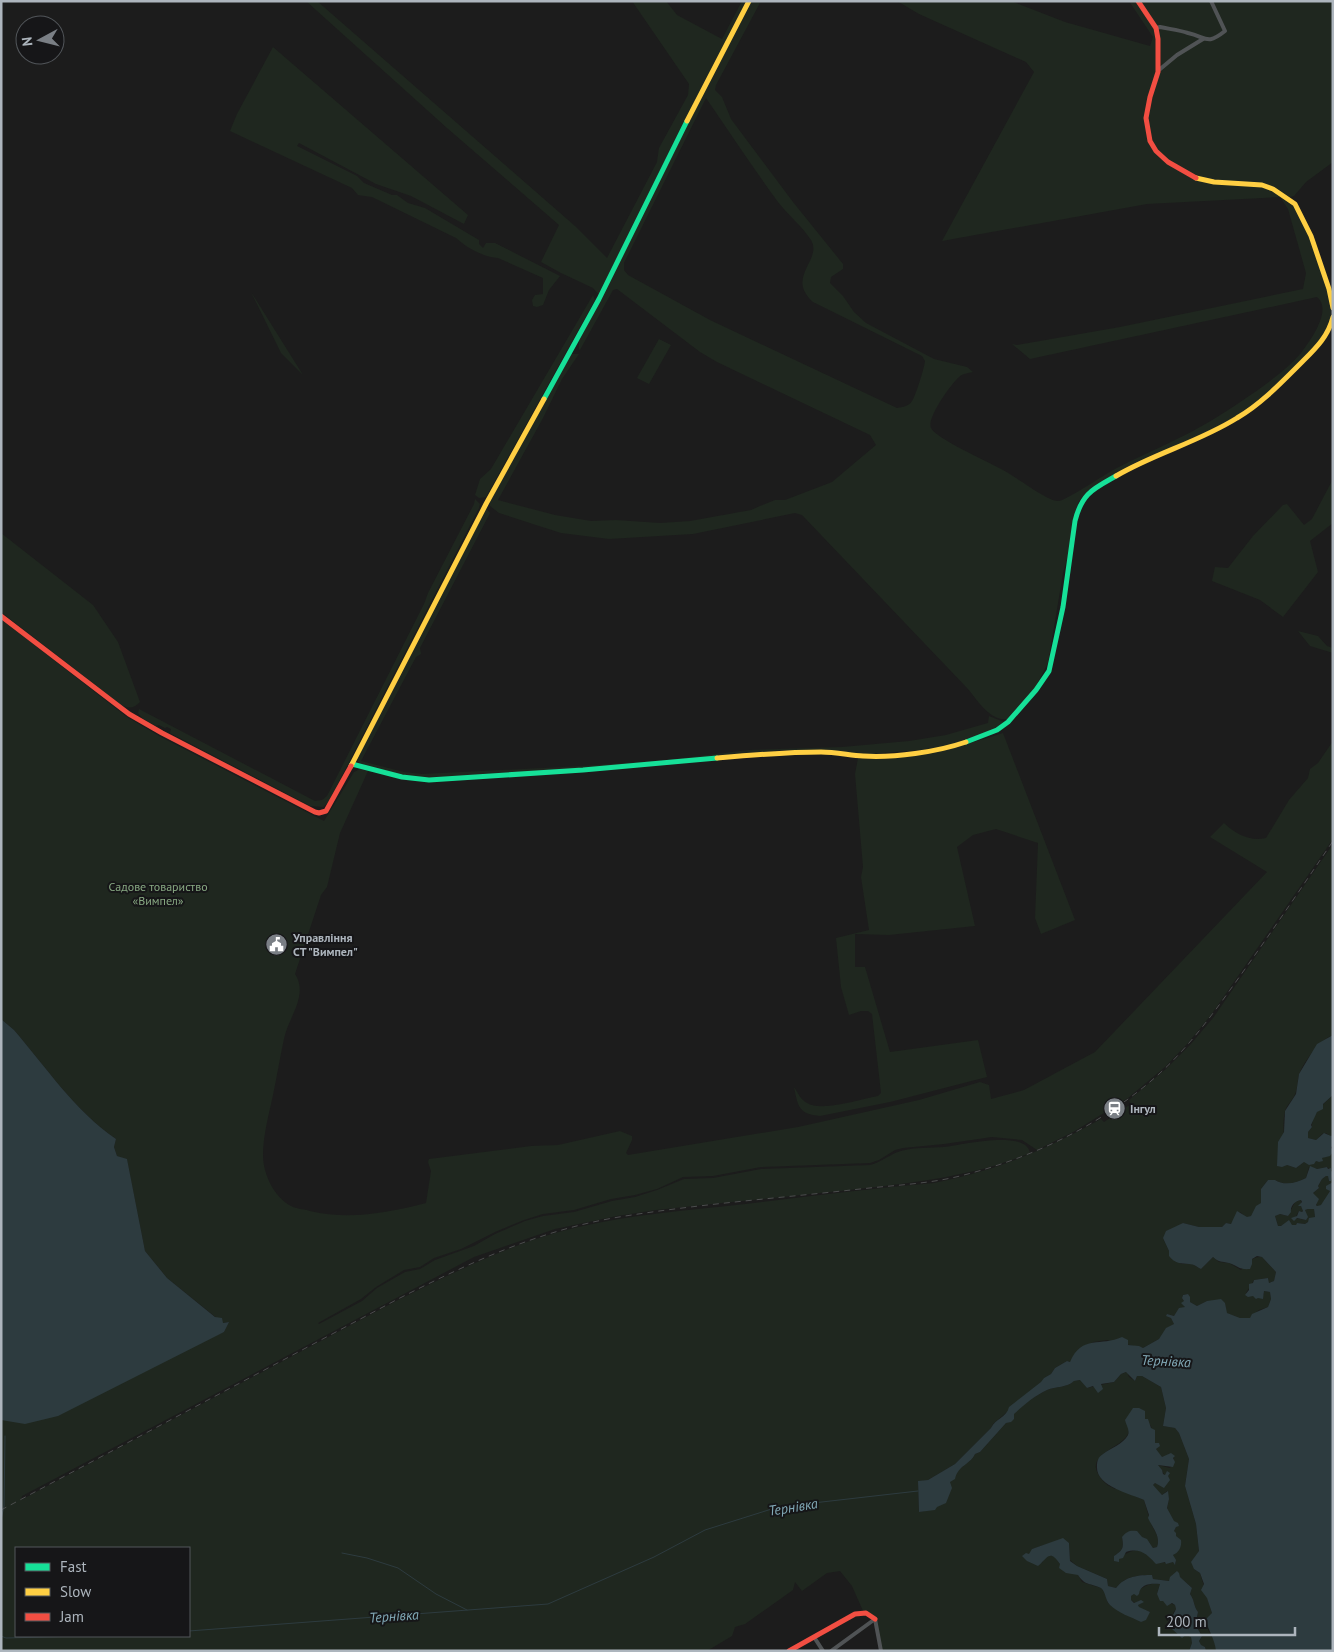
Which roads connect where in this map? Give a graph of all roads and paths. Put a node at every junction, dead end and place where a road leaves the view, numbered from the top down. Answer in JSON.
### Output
{"nodes":[{"id":1,"x":749,"y":1,"type":"edge"},
{"id":2,"x":1138,"y":1,"type":"edge"},
{"id":3,"x":1211,"y":1,"type":"edge"},
{"id":4,"x":1156,"y":28,"type":"junction"},
{"id":5,"x":1203,"y":39,"type":"junction"},
{"id":6,"x":1159,"y":70,"type":"junction"},
{"id":7,"x":1333,"y":308,"type":"edge"},
{"id":8,"x":1333,"y":317,"type":"edge"},
{"id":9,"x":1,"y":616,"type":"edge"},
{"id":10,"x":352,"y":764,"type":"junction"},
{"id":11,"x":875,"y":1619,"type":"junction"},
{"id":12,"x":814,"y":1637,"type":"junction"},
{"id":13,"x":789,"y":1651,"type":"edge"},
{"id":14,"x":823,"y":1651,"type":"edge"},
{"id":15,"x":831,"y":1651,"type":"edge"},
{"id":16,"x":881,"y":1651,"type":"edge"}],
"edges":[{"from":1,"to":10,"type":"street"},
{"from":2,"to":4,"type":"street"},
{"from":3,"to":5,"type":"street"},
{"from":4,"to":5,"type":"street"},
{"from":4,"to":6,"type":"street"},
{"from":5,"to":6,"type":"street"},
{"from":6,"to":7,"type":"street"},
{"from":8,"to":10,"type":"street"},
{"from":9,"to":10,"type":"street"},
{"from":11,"to":12,"type":"street"},
{"from":11,"to":15,"type":"street"},
{"from":11,"to":16,"type":"street"},
{"from":12,"to":13,"type":"street"},
{"from":12,"to":14,"type":"street"}]}
